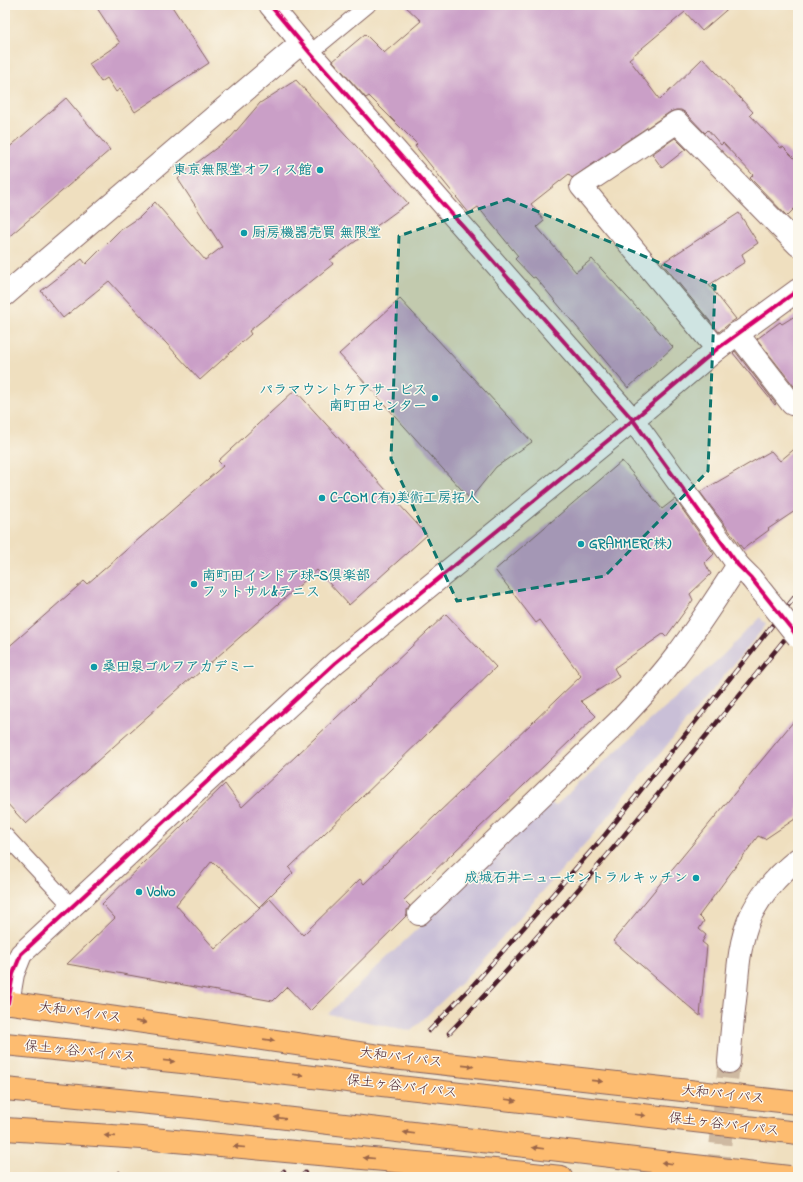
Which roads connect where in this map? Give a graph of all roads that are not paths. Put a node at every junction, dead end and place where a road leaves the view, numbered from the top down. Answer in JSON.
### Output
{"nodes":[{"id":1,"x":270,"y":5,"type":"edge"},
{"id":2,"x":368,"y":5,"type":"edge"},
{"id":3,"x":305,"y":48,"type":"junction"},
{"id":4,"x":798,"y":245,"type":"edge"},
{"id":5,"x":798,"y":290,"type":"edge"},
{"id":6,"x":5,"y":295,"type":"edge"},
{"id":7,"x":738,"y":333,"type":"junction"},
{"id":8,"x":717,"y":349,"type":"junction"},
{"id":9,"x":792,"y":404,"type":"dead end"},
{"id":10,"x":633,"y":420,"type":"junction"},
{"id":11,"x":744,"y":571,"type":"junction"},
{"id":12,"x":798,"y":637,"type":"edge"},
{"id":13,"x":5,"y":835,"type":"edge"},
{"id":14,"x":798,"y":859,"type":"edge"},
{"id":15,"x":72,"y":907,"type":"junction"},
{"id":16,"x":419,"y":914,"type":"dead end"},
{"id":17,"x":6,"y":1002,"type":"edge"},
{"id":18,"x":5,"y":1044,"type":"edge"},
{"id":19,"x":728,"y":1062,"type":"tunnel mouth"},
{"id":20,"x":5,"y":1089,"type":"edge"},
{"id":21,"x":798,"y":1103,"type":"edge"},
{"id":22,"x":5,"y":1129,"type":"edge"},
{"id":23,"x":798,"y":1133,"type":"edge"},
{"id":24,"x":561,"y":1177,"type":"edge"},
{"id":25,"x":789,"y":1177,"type":"edge"}],
"edges":[{"from":1,"to":3,"type":"street"},
{"from":2,"to":3,"type":"lane"},
{"from":3,"to":6,"type":"street"},
{"from":3,"to":10,"type":"street"},
{"from":4,"to":8,"type":"street"},
{"from":5,"to":7,"type":"street"},
{"from":7,"to":8,"type":"street"},
{"from":7,"to":9,"type":"street"},
{"from":8,"to":10,"type":"street"},
{"from":10,"to":11,"type":"street"},
{"from":10,"to":15,"type":"street"},
{"from":11,"to":12,"type":"street","bridge":true},
{"from":11,"to":16,"type":"street"},
{"from":13,"to":15,"type":"lane"},
{"from":14,"to":19,"type":"street"},
{"from":15,"to":17,"type":"street"},
{"from":17,"to":21,"type":"highway","name":"大和バイパス","one_way":true},
{"from":18,"to":23,"type":"highway","name":"保土ヶ谷バイパス","one_way":true,"bridge":true},
{"from":25,"to":20,"type":"highway","one_way":true,"bridge":true},
{"from":24,"to":22,"type":"highway","one_way":true}]}
